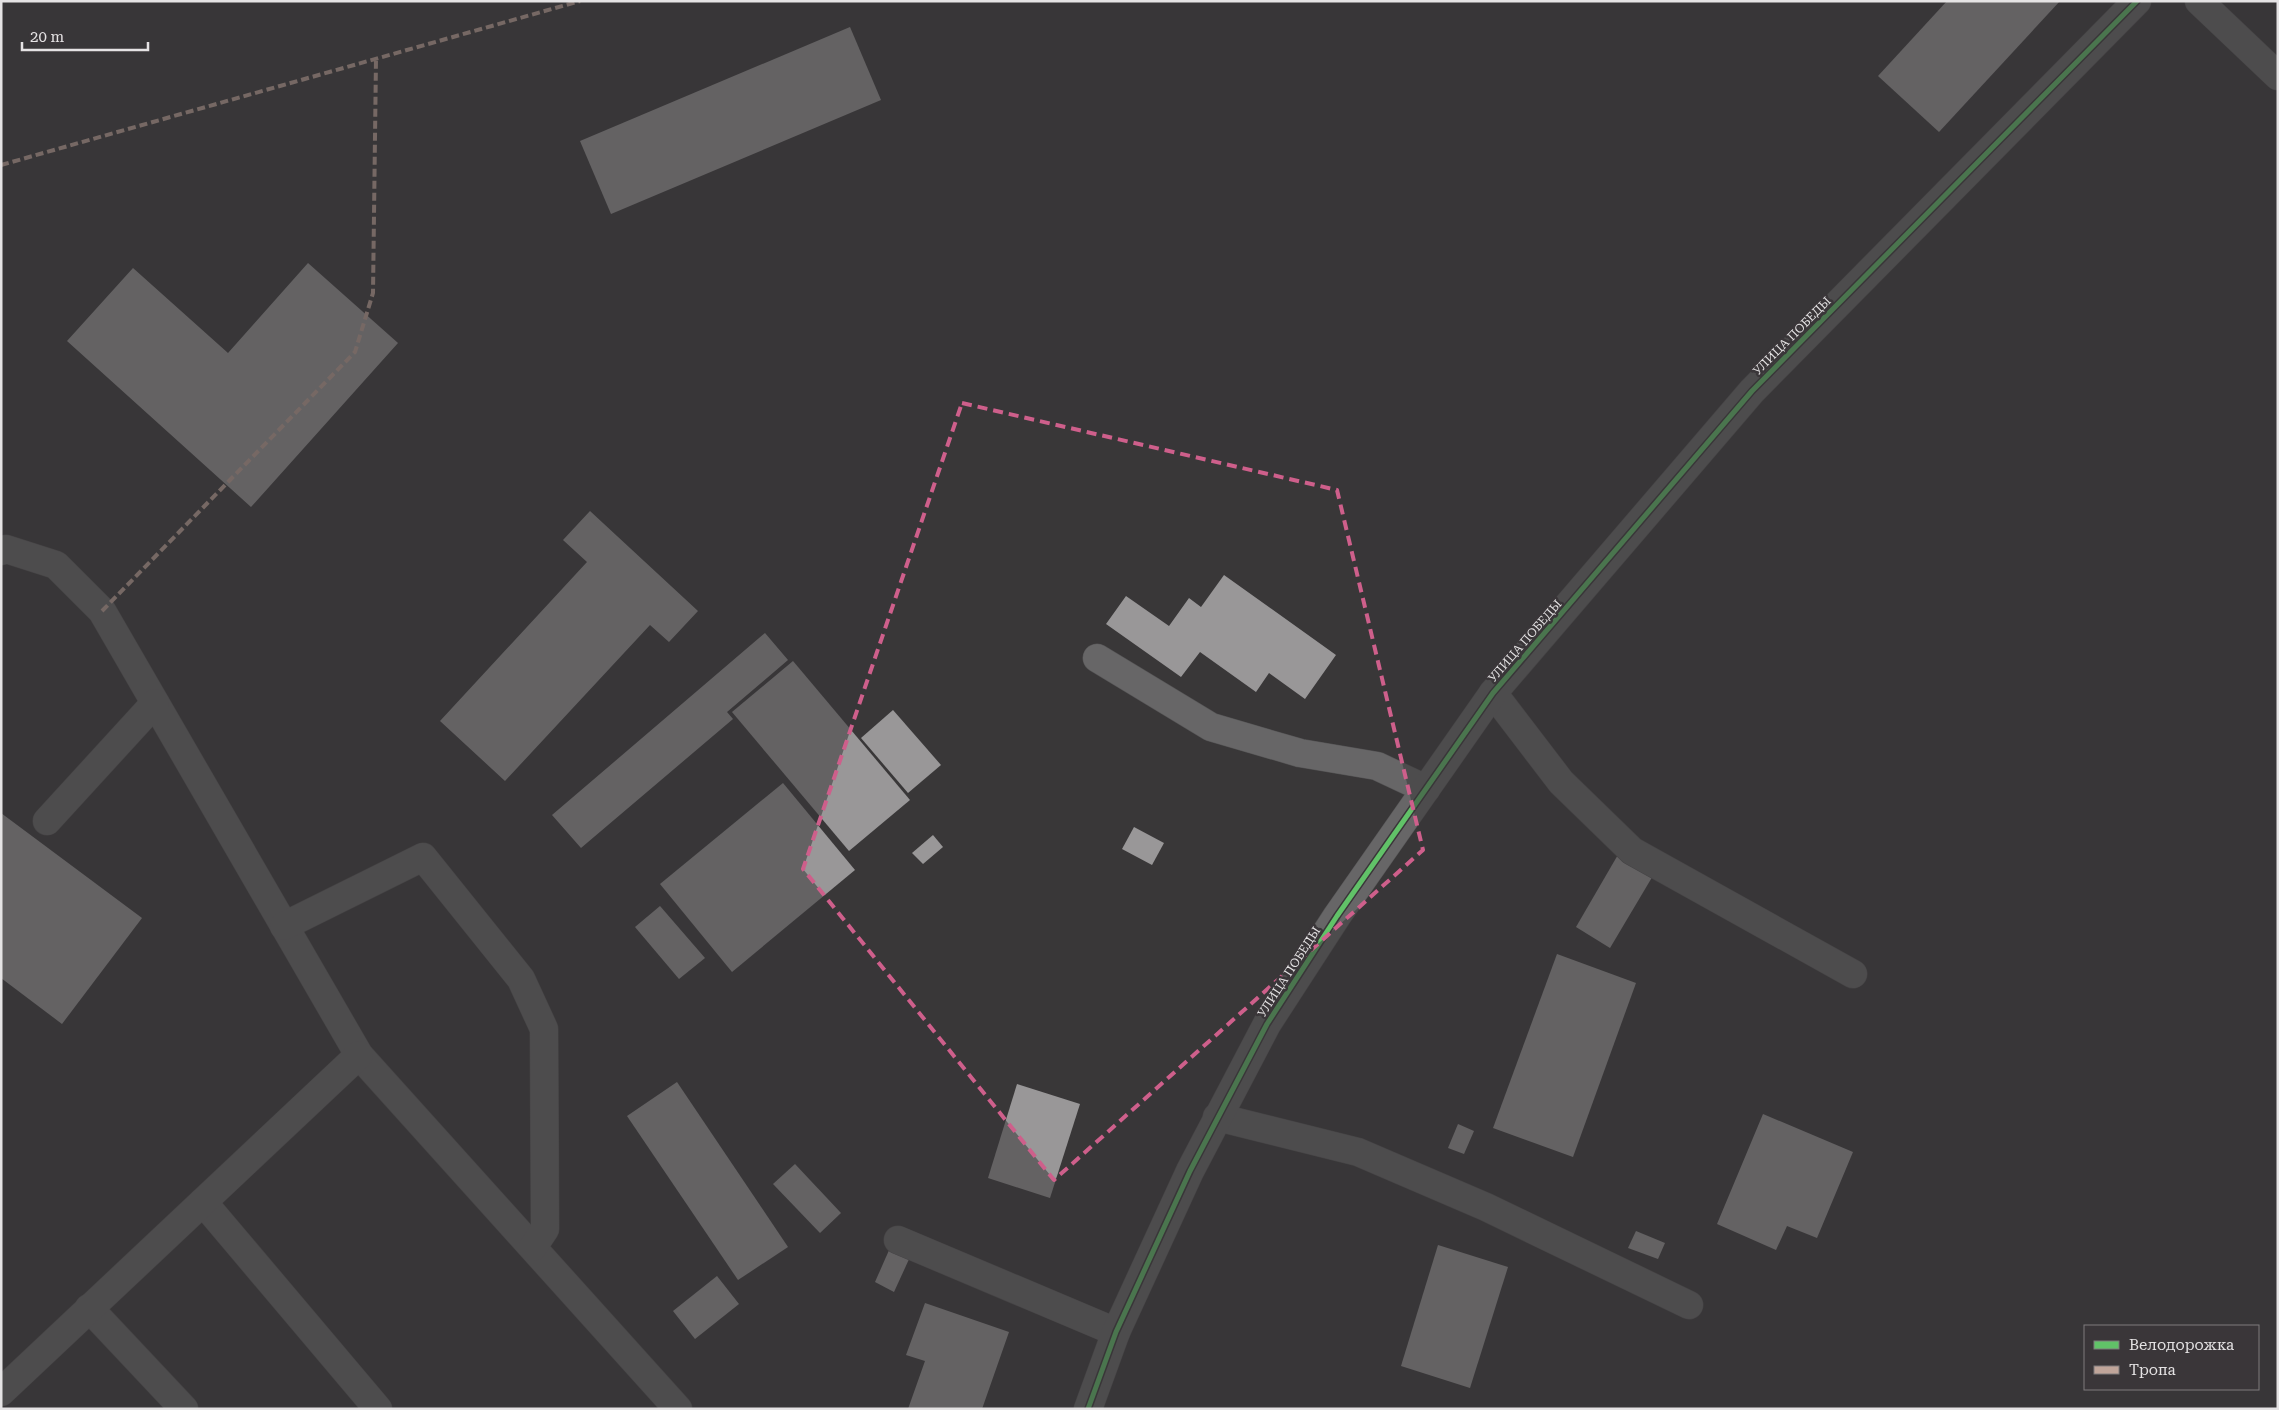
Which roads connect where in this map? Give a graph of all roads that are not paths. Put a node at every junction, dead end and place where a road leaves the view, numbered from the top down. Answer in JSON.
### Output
{"nodes":[{"id":1,"x":2137,"y":1,"type":"edge"},
{"id":2,"x":2199,"y":1,"type":"edge"},
{"id":3,"x":2278,"y":76,"type":"edge"},
{"id":4,"x":1,"y":551,"type":"edge"},
{"id":5,"x":1097,"y":658,"type":"dead end"},
{"id":6,"x":1493,"y":693,"type":"junction"},
{"id":7,"x":155,"y":703,"type":"junction"},
{"id":8,"x":1426,"y":789,"type":"junction"},
{"id":9,"x":47,"y":821,"type":"dead end"},
{"id":10,"x":284,"y":926,"type":"junction"},
{"id":11,"x":1852,"y":974,"type":"dead end"},
{"id":12,"x":358,"y":1055,"type":"junction"},
{"id":13,"x":1217,"y":1116,"type":"junction"},
{"id":14,"x":202,"y":1202,"type":"junction"},
{"id":15,"x":898,"y":1240,"type":"dead end"},
{"id":16,"x":532,"y":1248,"type":"junction"},
{"id":17,"x":1689,"y":1305,"type":"dead end"},
{"id":18,"x":89,"y":1308,"type":"junction"},
{"id":19,"x":1116,"y":1332,"type":"junction"},
{"id":20,"x":1,"y":1392,"type":"edge"},
{"id":21,"x":184,"y":1409,"type":"edge"},
{"id":22,"x":378,"y":1409,"type":"edge"},
{"id":23,"x":678,"y":1409,"type":"edge"},
{"id":24,"x":1088,"y":1409,"type":"edge"}],
"edges":[{"from":1,"to":6,"type":"street","name":"УЛИЦА ПОБЕДЫ"},
{"from":2,"to":3,"type":"street"},
{"from":4,"to":7,"type":"street"},
{"from":5,"to":8,"type":"street"},
{"from":6,"to":8,"type":"street","name":"УЛИЦА ПОБЕДЫ"},
{"from":6,"to":11,"type":"street"},
{"from":7,"to":9,"type":"street"},
{"from":7,"to":10,"type":"street"},
{"from":8,"to":13,"type":"street","name":"УЛИЦА ПОБЕДЫ"},
{"from":10,"to":12,"type":"street"},
{"from":10,"to":16,"type":"street"},
{"from":12,"to":14,"type":"street"},
{"from":12,"to":16,"type":"street"},
{"from":13,"to":17,"type":"street"},
{"from":13,"to":19,"type":"street","name":"УЛИЦА ПОБЕДЫ"},
{"from":14,"to":18,"type":"street"},
{"from":14,"to":22,"type":"street"},
{"from":15,"to":19,"type":"street"},
{"from":16,"to":23,"type":"street"},
{"from":18,"to":20,"type":"street"},
{"from":18,"to":21,"type":"street"},
{"from":19,"to":24,"type":"street","name":"УЛИЦА ПОБЕДЫ"}]}
